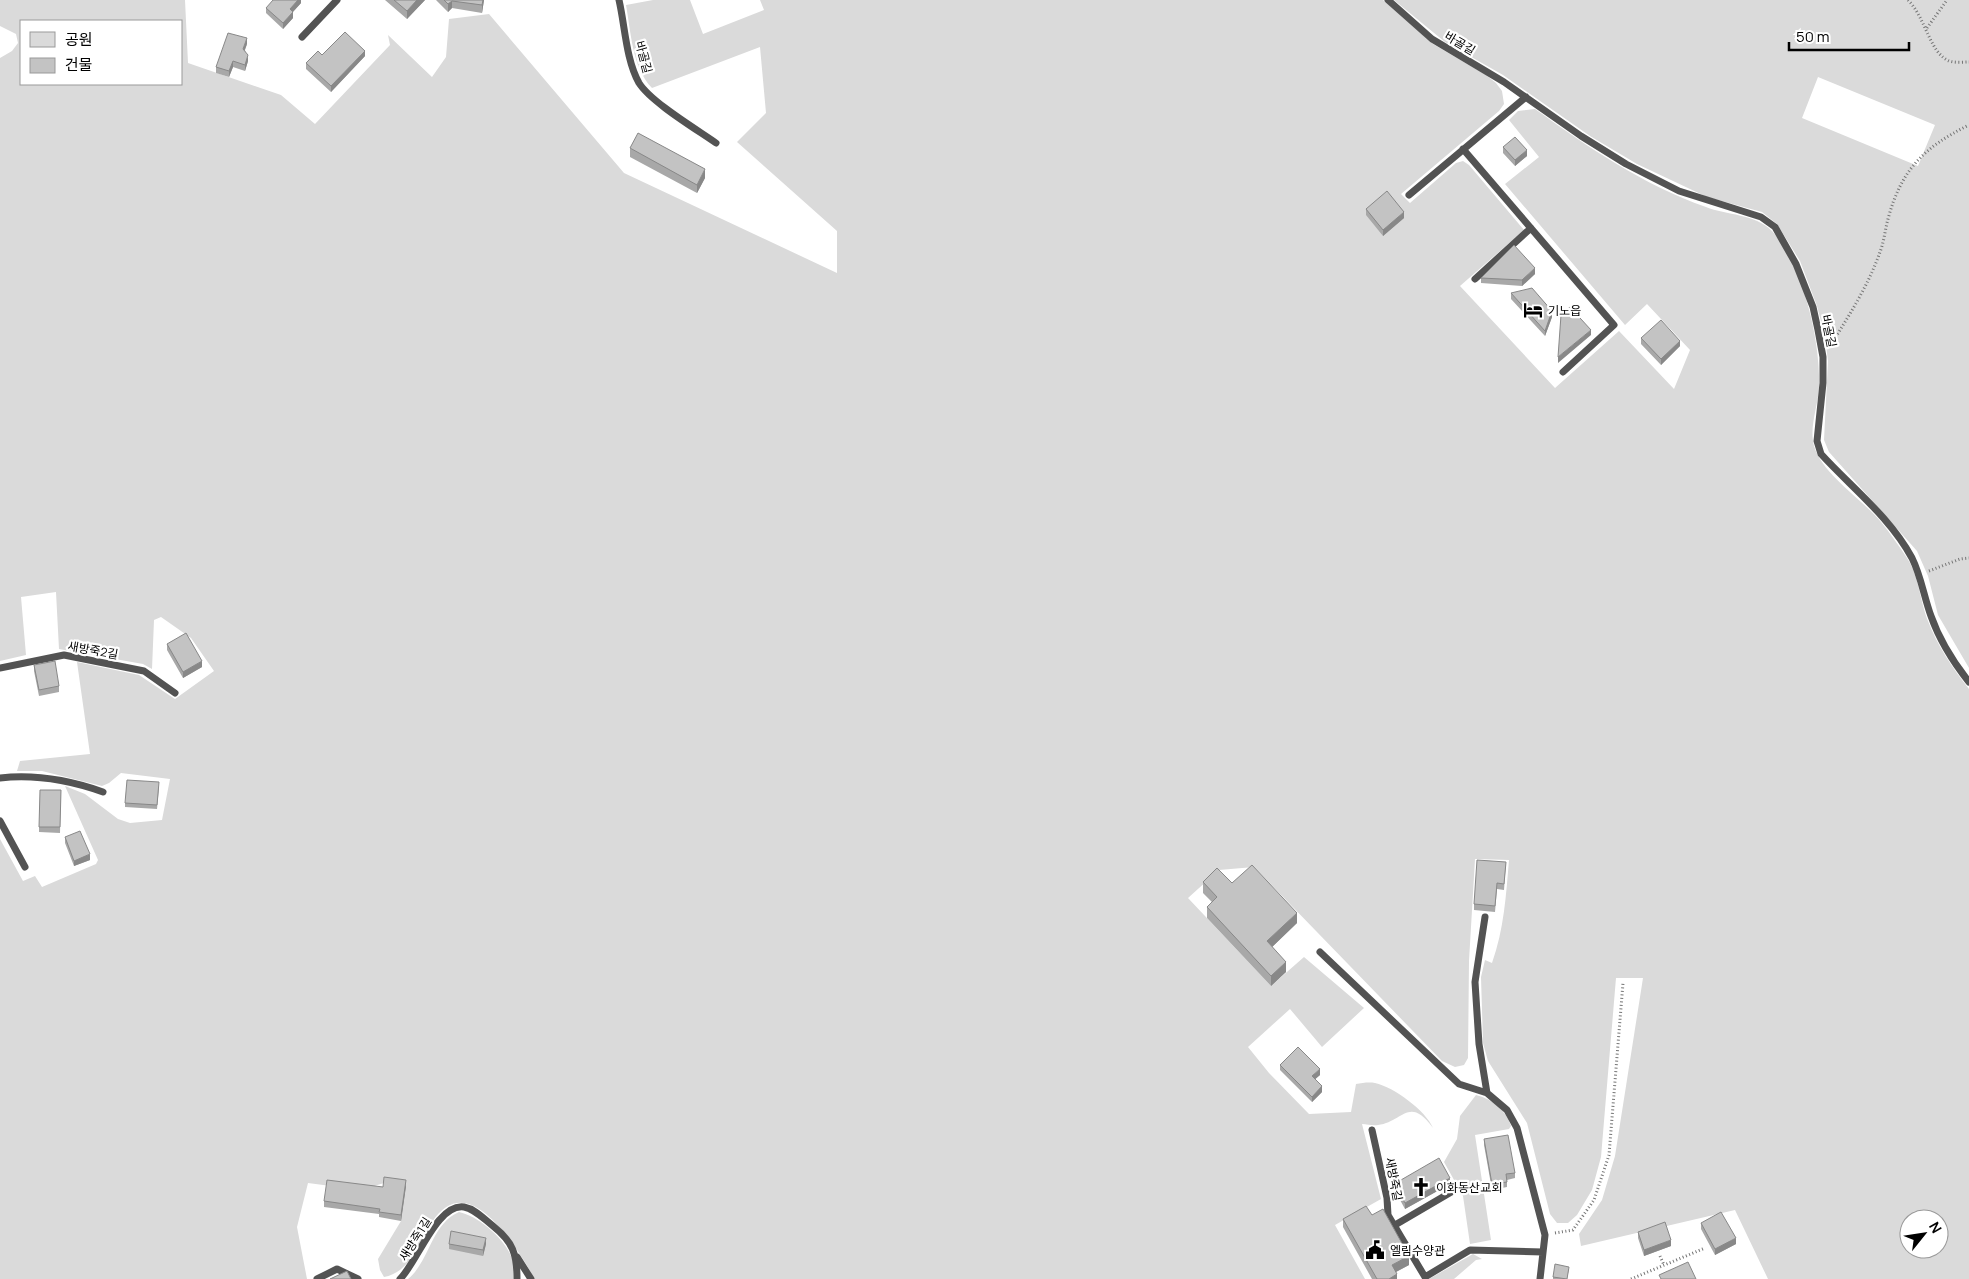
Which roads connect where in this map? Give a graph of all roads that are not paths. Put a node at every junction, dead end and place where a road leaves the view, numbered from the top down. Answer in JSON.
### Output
{"nodes":[{"id":1,"x":337,"y":0,"type":"edge"},
{"id":2,"x":619,"y":0,"type":"edge"},
{"id":3,"x":1388,"y":0,"type":"edge"},
{"id":4,"x":302,"y":36,"type":"dead end"},
{"id":5,"x":1526,"y":97,"type":"junction"},
{"id":6,"x":716,"y":143,"type":"dead end"},
{"id":7,"x":1463,"y":149,"type":"junction"},
{"id":8,"x":1408,"y":196,"type":"dead end"},
{"id":9,"x":1531,"y":228,"type":"junction"},
{"id":10,"x":1474,"y":279,"type":"dead end"},
{"id":11,"x":1563,"y":372,"type":"dead end"},
{"id":12,"x":0,"y":668,"type":"edge"},
{"id":13,"x":1969,"y":682,"type":"edge"},
{"id":14,"x":175,"y":694,"type":"dead end"},
{"id":15,"x":0,"y":778,"type":"edge"},
{"id":16,"x":103,"y":792,"type":"dead end"},
{"id":17,"x":0,"y":821,"type":"edge"},
{"id":18,"x":25,"y":867,"type":"dead end"},
{"id":19,"x":1485,"y":917,"type":"dead end"},
{"id":20,"x":1320,"y":952,"type":"dead end"},
{"id":21,"x":1487,"y":1093,"type":"junction"},
{"id":22,"x":1372,"y":1130,"type":"dead end"},
{"id":23,"x":1453,"y":1191,"type":"dead end"},
{"id":24,"x":1395,"y":1225,"type":"junction"},
{"id":25,"x":1543,"y":1252,"type":"junction"},
{"id":26,"x":517,"y":1256,"type":"junction"},
{"id":27,"x":317,"y":1279,"type":"edge"},
{"id":28,"x":358,"y":1279,"type":"edge"},
{"id":29,"x":400,"y":1279,"type":"edge"},
{"id":30,"x":517,"y":1279,"type":"edge"},
{"id":31,"x":531,"y":1279,"type":"edge"},
{"id":32,"x":1540,"y":1279,"type":"edge"}],
"edges":[{"from":1,"to":4,"type":"lane"},
{"from":2,"to":6,"type":"lane","name":"바골길"},
{"from":3,"to":5,"type":"lane","name":"바골길"},
{"from":5,"to":7,"type":"lane"},
{"from":5,"to":13,"type":"lane","name":"바골길"},
{"from":7,"to":8,"type":"lane"},
{"from":7,"to":9,"type":"lane"},
{"from":9,"to":10,"type":"lane"},
{"from":9,"to":11,"type":"lane"},
{"from":12,"to":14,"type":"lane","name":"새방죽2길"},
{"from":15,"to":16,"type":"lane"},
{"from":17,"to":18,"type":"lane"},
{"from":19,"to":21,"type":"lane"},
{"from":20,"to":21,"type":"lane"},
{"from":21,"to":25,"type":"lane"},
{"from":22,"to":24,"type":"lane","name":"새방죽길"},
{"from":23,"to":24,"type":"lane"},
{"from":24,"to":25,"type":"lane","name":"새방죽길"},
{"from":25,"to":32,"type":"lane"},
{"from":26,"to":29,"type":"lane","name":"새방죽1길"},
{"from":26,"to":30,"type":"lane"},
{"from":26,"to":31,"type":"lane","name":"새방죽1길"},
{"from":27,"to":28,"type":"lane"}]}
